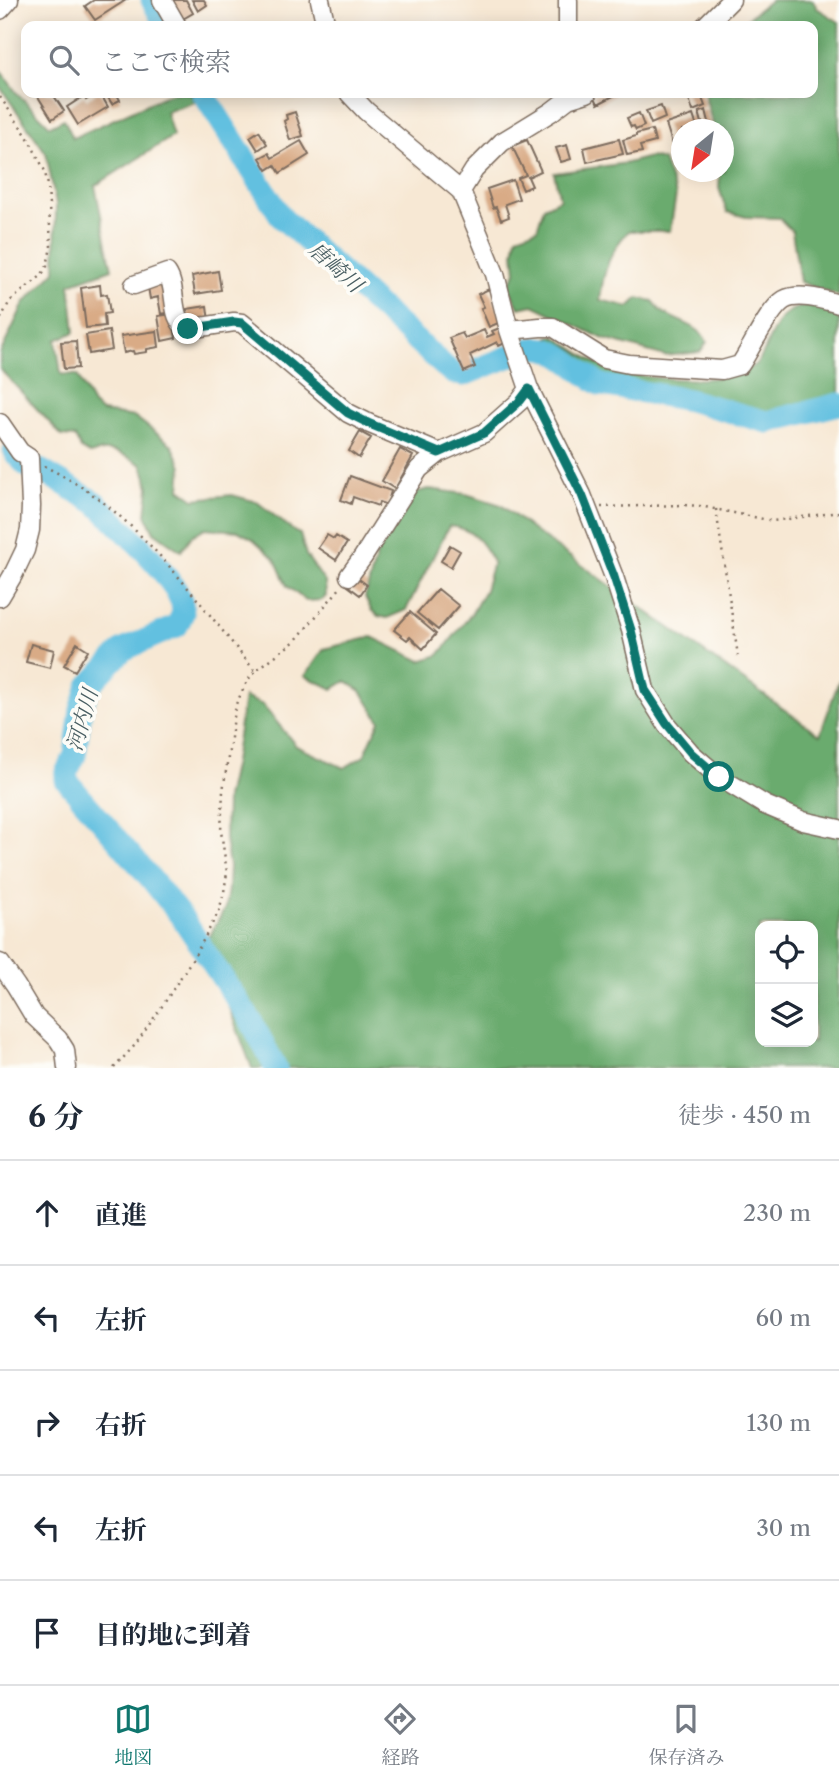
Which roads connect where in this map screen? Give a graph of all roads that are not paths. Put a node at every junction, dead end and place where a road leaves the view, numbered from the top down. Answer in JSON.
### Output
{"nodes":[{"id":1,"x":9,"y":0,"type":"edge"},
{"id":2,"x":162,"y":0,"type":"edge"},
{"id":3,"x":320,"y":0,"type":"edge"},
{"id":4,"x":568,"y":0,"type":"edge"},
{"id":5,"x":731,"y":0,"type":"edge"},
{"id":6,"x":0,"y":10,"type":"edge"},
{"id":7,"x":174,"y":21,"type":"edge"},
{"id":8,"x":325,"y":21,"type":"edge"},
{"id":9,"x":568,"y":21,"type":"edge"},
{"id":10,"x":710,"y":21,"type":"edge"},
{"id":11,"x":354,"y":98,"type":"edge"},
{"id":12,"x":566,"y":98,"type":"edge"},
{"id":13,"x":461,"y":191,"type":"junction"},
{"id":14,"x":134,"y":285,"type":"dead end"},
{"id":15,"x":839,"y":304,"type":"edge"},
{"id":16,"x":509,"y":330,"type":"junction"},
{"id":17,"x":529,"y":389,"type":"junction"},
{"id":18,"x":0,"y":423,"type":"edge"},
{"id":19,"x":439,"y":453,"type":"junction"},
{"id":20,"x":349,"y":576,"type":"road end"},
{"id":21,"x":0,"y":597,"type":"edge"},
{"id":22,"x":839,"y":828,"type":"edge"},
{"id":23,"x":0,"y":963,"type":"edge"},
{"id":24,"x":67,"y":1068,"type":"edge"}],
"edges":[{"from":1,"to":6,"type":"street"},
{"from":2,"to":7,"type":"street"},
{"from":3,"to":8,"type":"street"},
{"from":4,"to":9,"type":"street"},
{"from":5,"to":10,"type":"street"},
{"from":11,"to":13,"type":"street"},
{"from":12,"to":13,"type":"street"},
{"from":13,"to":16,"type":"street"},
{"from":14,"to":19,"type":"street"},
{"from":15,"to":16,"type":"street"},
{"from":16,"to":17,"type":"street"},
{"from":17,"to":19,"type":"street"},
{"from":17,"to":22,"type":"street"},
{"from":18,"to":21,"type":"street"},
{"from":19,"to":20,"type":"street"},
{"from":23,"to":24,"type":"street"}]}
